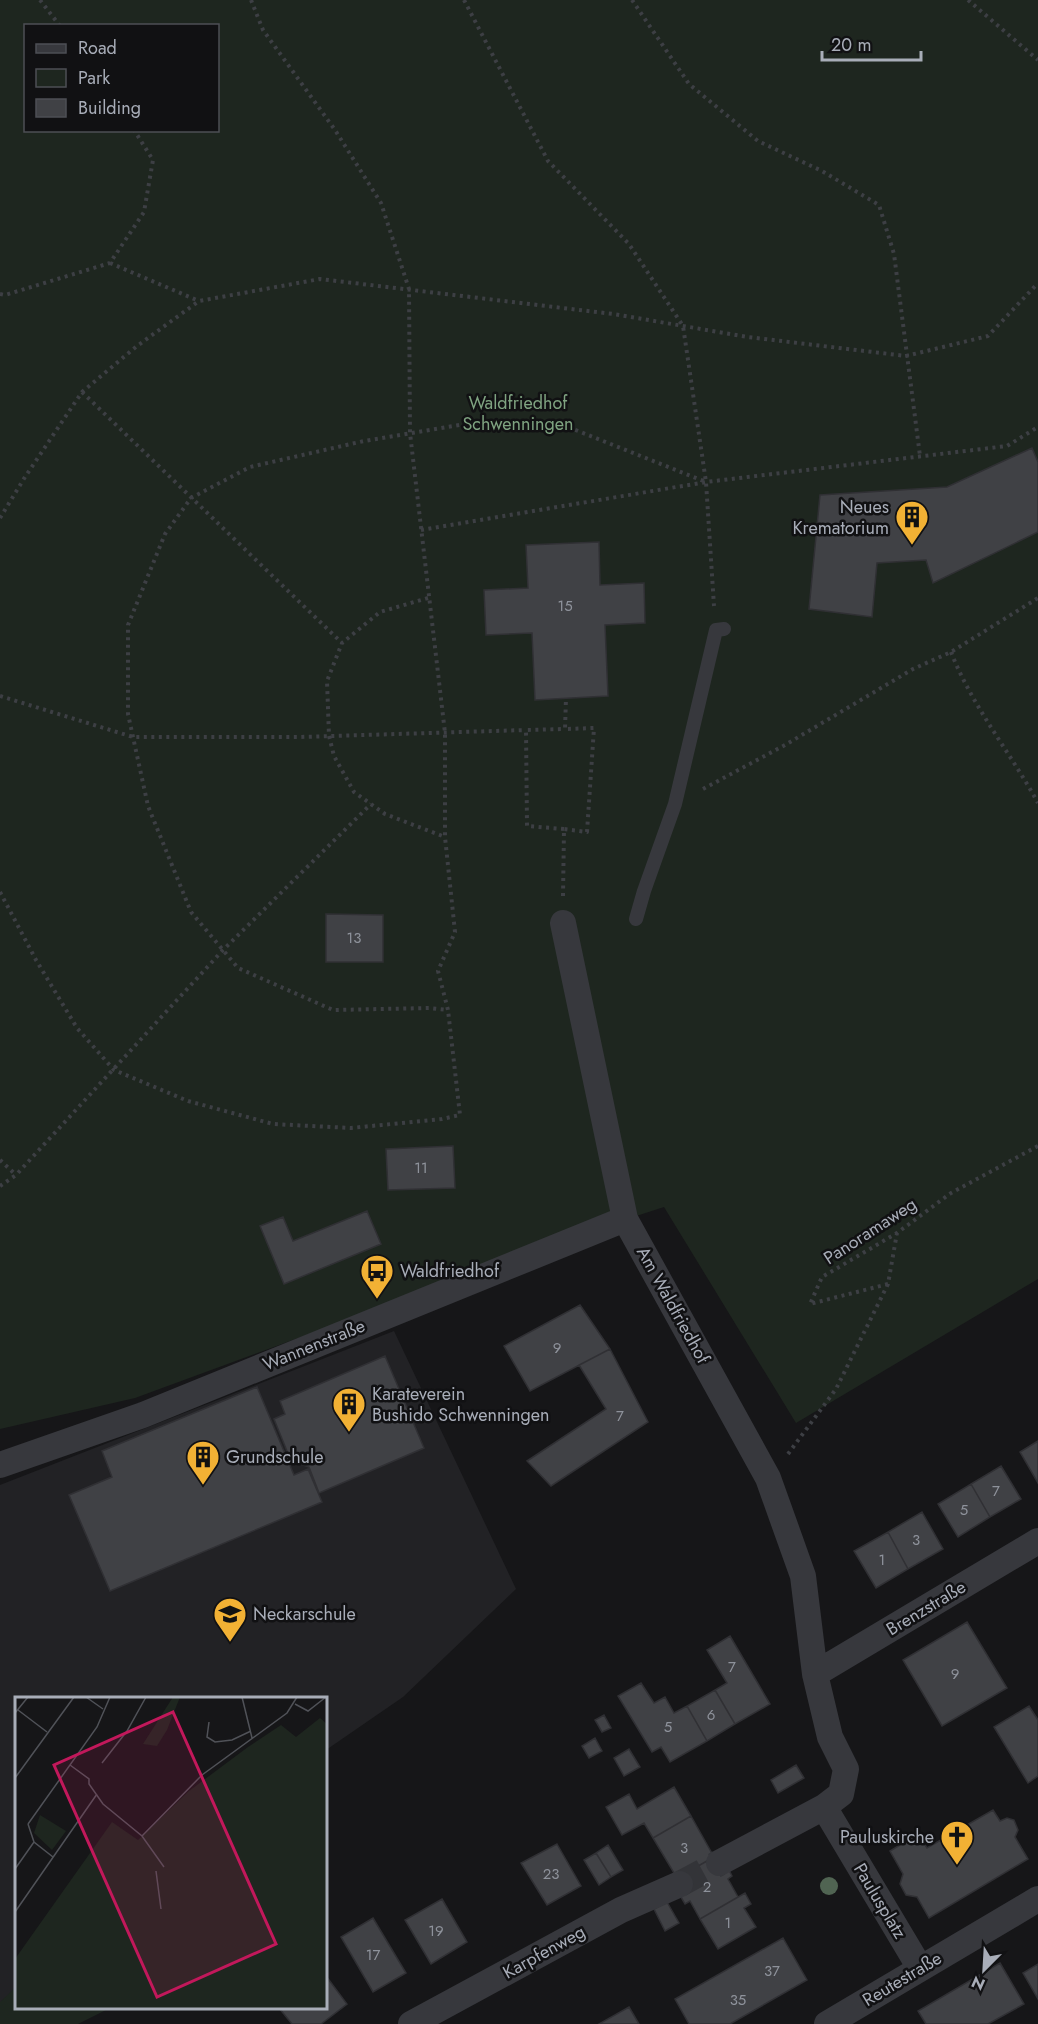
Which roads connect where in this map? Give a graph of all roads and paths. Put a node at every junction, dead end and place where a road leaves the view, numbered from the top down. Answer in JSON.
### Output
{"nodes":[{"id":1,"x":40,"y":0,"type":"edge"},
{"id":2,"x":251,"y":0,"type":"edge"},
{"id":3,"x":464,"y":0,"type":"edge"},
{"id":4,"x":632,"y":0,"type":"edge"},
{"id":5,"x":968,"y":0,"type":"edge"},
{"id":6,"x":58,"y":24,"type":"edge"},
{"id":7,"x":1038,"y":60,"type":"edge"},
{"id":8,"x":135,"y":132,"type":"edge"},
{"id":9,"x":110,"y":263,"type":"junction"},
{"id":10,"x":1038,"y":283,"type":"edge"},
{"id":11,"x":409,"y":289,"type":"junction"},
{"id":12,"x":0,"y":294,"type":"edge"},
{"id":13,"x":198,"y":301,"type":"junction"},
{"id":14,"x":683,"y":326,"type":"junction"},
{"id":15,"x":906,"y":356,"type":"junction"},
{"id":16,"x":82,"y":392,"type":"junction"},
{"id":17,"x":1038,"y":427,"type":"edge"},
{"id":18,"x":410,"y":433,"type":"junction"},
{"id":19,"x":920,"y":456,"type":"junction"},
{"id":20,"x":706,"y":482,"type":"junction"},
{"id":21,"x":190,"y":498,"type":"junction"},
{"id":22,"x":0,"y":518,"type":"edge"},
{"id":23,"x":421,"y":530,"type":"junction"},
{"id":24,"x":428,"y":598,"type":"junction"},
{"id":25,"x":1038,"y":598,"type":"edge"},
{"id":26,"x":720,"y":629,"type":"joint"},
{"id":27,"x":342,"y":643,"type":"junction"},
{"id":28,"x":951,"y":652,"type":"junction"},
{"id":29,"x":0,"y":696,"type":"edge"},
{"id":30,"x":566,"y":698,"type":"dead end"},
{"id":31,"x":565,"y":729,"type":"junction"},
{"id":32,"x":526,"y":730,"type":"junction"},
{"id":33,"x":445,"y":733,"type":"junction"},
{"id":34,"x":329,"y":736,"type":"junction"},
{"id":35,"x":133,"y":737,"type":"junction"},
{"id":36,"x":1038,"y":803,"type":"edge"},
{"id":37,"x":371,"y":804,"type":"junction"},
{"id":38,"x":675,"y":804,"type":"junction"},
{"id":39,"x":564,"y":829,"type":"junction"},
{"id":40,"x":445,"y":837,"type":"junction"},
{"id":41,"x":0,"y":892,"type":"edge"},
{"id":42,"x":636,"y":919,"type":"dead end"},
{"id":43,"x":563,"y":923,"type":"joint"},
{"id":44,"x":223,"y":950,"type":"junction"},
{"id":45,"x":448,"y":1010,"type":"junction"},
{"id":46,"x":114,"y":1070,"type":"junction"},
{"id":47,"x":1038,"y":1146,"type":"edge"},
{"id":48,"x":0,"y":1160,"type":"edge"},
{"id":49,"x":16,"y":1175,"type":"junction"},
{"id":50,"x":0,"y":1185,"type":"edge"},
{"id":51,"x":625,"y":1219,"type":"junction"},
{"id":52,"x":897,"y":1233,"type":"junction"},
{"id":53,"x":888,"y":1284,"type":"junction"},
{"id":54,"x":0,"y":1465,"type":"edge"},
{"id":55,"x":768,"y":1478,"type":"junction"},
{"id":56,"x":1038,"y":1541,"type":"edge"},
{"id":57,"x":815,"y":1674,"type":"junction"},
{"id":58,"x":824,"y":1807,"type":"junction"},
{"id":59,"x":719,"y":1863,"type":"tunnel mouth"},
{"id":60,"x":680,"y":1884,"type":"tunnel mouth"},
{"id":61,"x":1038,"y":1899,"type":"edge"},
{"id":62,"x":920,"y":1968,"type":"junction"},
{"id":63,"x":411,"y":2024,"type":"edge"},
{"id":64,"x":827,"y":2024,"type":"edge"}],
"edges":[{"from":1,"to":6,"type":"path"},
{"from":2,"to":11,"type":"path"},
{"from":3,"to":14,"type":"path"},
{"from":4,"to":15,"type":"path"},
{"from":5,"to":7,"type":"path"},
{"from":8,"to":9,"type":"path"},
{"from":9,"to":12,"type":"path"},
{"from":9,"to":13,"type":"path"},
{"from":10,"to":15,"type":"path"},
{"from":11,"to":13,"type":"path"},
{"from":11,"to":14,"type":"path"},
{"from":11,"to":18,"type":"path"},
{"from":13,"to":16,"type":"path"},
{"from":14,"to":15,"type":"path"},
{"from":14,"to":20,"type":"path"},
{"from":15,"to":19,"type":"path"},
{"from":16,"to":21,"type":"path"},
{"from":16,"to":22,"type":"path"},
{"from":17,"to":19,"type":"path"},
{"from":18,"to":20,"type":"path"},
{"from":18,"to":21,"type":"path"},
{"from":18,"to":23,"type":"path"},
{"from":19,"to":20,"type":"path"},
{"from":20,"to":23,"type":"path"},
{"from":20,"to":26,"type":"path"},
{"from":21,"to":27,"type":"path"},
{"from":21,"to":35,"type":"path"},
{"from":23,"to":24,"type":"path"},
{"from":24,"to":27,"type":"path"},
{"from":24,"to":33,"type":"path"},
{"from":25,"to":28,"type":"path"},
{"from":26,"to":38,"type":"lane"},
{"from":27,"to":34,"type":"path"},
{"from":28,"to":36,"type":"path"},
{"from":28,"to":38,"type":"path"},
{"from":29,"to":35,"type":"path"},
{"from":30,"to":31,"type":"path"},
{"from":31,"to":32,"type":"path"},
{"from":31,"to":39,"type":"path"},
{"from":32,"to":33,"type":"path"},
{"from":32,"to":39,"type":"path"},
{"from":33,"to":34,"type":"path"},
{"from":33,"to":40,"type":"path"},
{"from":34,"to":35,"type":"path"},
{"from":34,"to":37,"type":"path"},
{"from":35,"to":44,"type":"path"},
{"from":37,"to":40,"type":"path"},
{"from":37,"to":44,"type":"path"},
{"from":38,"to":42,"type":"lane"},
{"from":39,"to":43,"type":"path"},
{"from":40,"to":45,"type":"path"},
{"from":41,"to":46,"type":"path"},
{"from":43,"to":51,"type":"street","name":"Am Waldfriedhof"},
{"from":44,"to":45,"type":"path"},
{"from":44,"to":46,"type":"path"},
{"from":45,"to":46,"type":"path"},
{"from":46,"to":49,"type":"path"},
{"from":47,"to":52,"type":"path","name":"Panoramaweg"},
{"from":48,"to":49,"type":"path"},
{"from":49,"to":50,"type":"path"},
{"from":51,"to":54,"type":"street","name":"Wannenstraße"},
{"from":51,"to":55,"type":"street","name":"Am Waldfriedhof"},
{"from":52,"to":53,"type":"path"},
{"from":52,"to":53,"type":"path","name":"Panoramaweg"},
{"from":53,"to":55,"type":"path"},
{"from":55,"to":57,"type":"street","name":"Am Waldfriedhof"},
{"from":56,"to":57,"type":"street","name":"Brenzstraße"},
{"from":57,"to":58,"type":"street"},
{"from":58,"to":59,"type":"street"},
{"from":58,"to":62,"type":"street","name":"Paulusplatz"},
{"from":60,"to":63,"type":"street","name":"Karpfenweg"},
{"from":61,"to":62,"type":"street","name":"Reutestraße"},
{"from":62,"to":64,"type":"street","name":"Reutestraße"}]}
